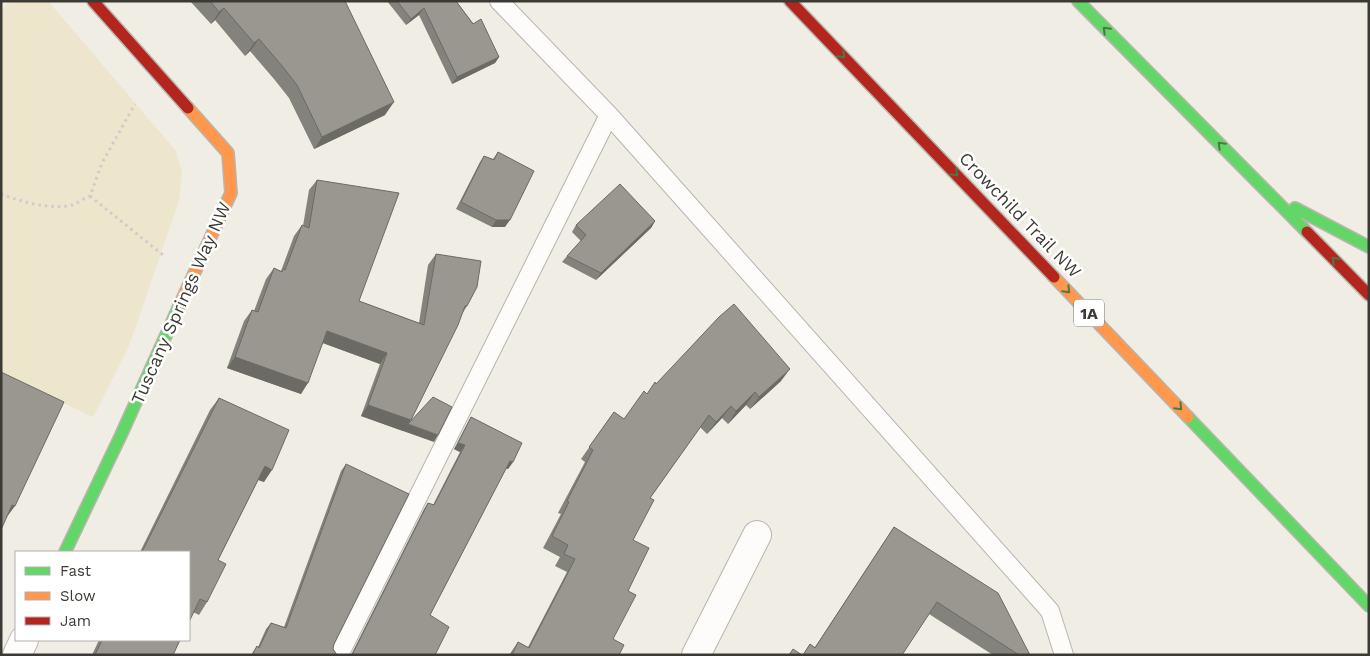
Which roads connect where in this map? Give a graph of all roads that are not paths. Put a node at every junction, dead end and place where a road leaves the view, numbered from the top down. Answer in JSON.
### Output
{"nodes":[{"id":1,"x":93,"y":1,"type":"edge"},
{"id":2,"x":499,"y":1,"type":"edge"},
{"id":3,"x":790,"y":1,"type":"edge"},
{"id":4,"x":1078,"y":1,"type":"edge"},
{"id":5,"x":609,"y":115,"type":"junction"},
{"id":6,"x":1273,"y":197,"type":"junction"},
{"id":7,"x":1369,"y":247,"type":"edge"},
{"id":8,"x":1369,"y":295,"type":"edge"},
{"id":9,"x":757,"y":535,"type":"dead end"},
{"id":10,"x":66,"y":551,"type":"edge"},
{"id":11,"x":1369,"y":606,"type":"edge"},
{"id":12,"x":24,"y":641,"type":"edge"},
{"id":13,"x":17,"y":655,"type":"edge"},
{"id":14,"x":339,"y":655,"type":"edge"},
{"id":15,"x":696,"y":655,"type":"edge"},
{"id":16,"x":1064,"y":655,"type":"edge"}],
"edges":[{"from":1,"to":10,"type":"main road","name":"Tuscany Springs Way NW"},
{"from":2,"to":5,"type":"lane"},
{"from":3,"to":11,"type":"main road","name":"Crowchild Trail NW","number":"1A","one_way":true},
{"from":6,"to":4,"type":"main road","one_way":true},
{"from":5,"to":14,"type":"lane"},
{"from":5,"to":16,"type":"lane"},
{"from":6,"to":7,"type":"main road"},
{"from":8,"to":6,"type":"main road","one_way":true},
{"from":9,"to":15,"type":"street"},
{"from":12,"to":13,"type":"street"}]}
